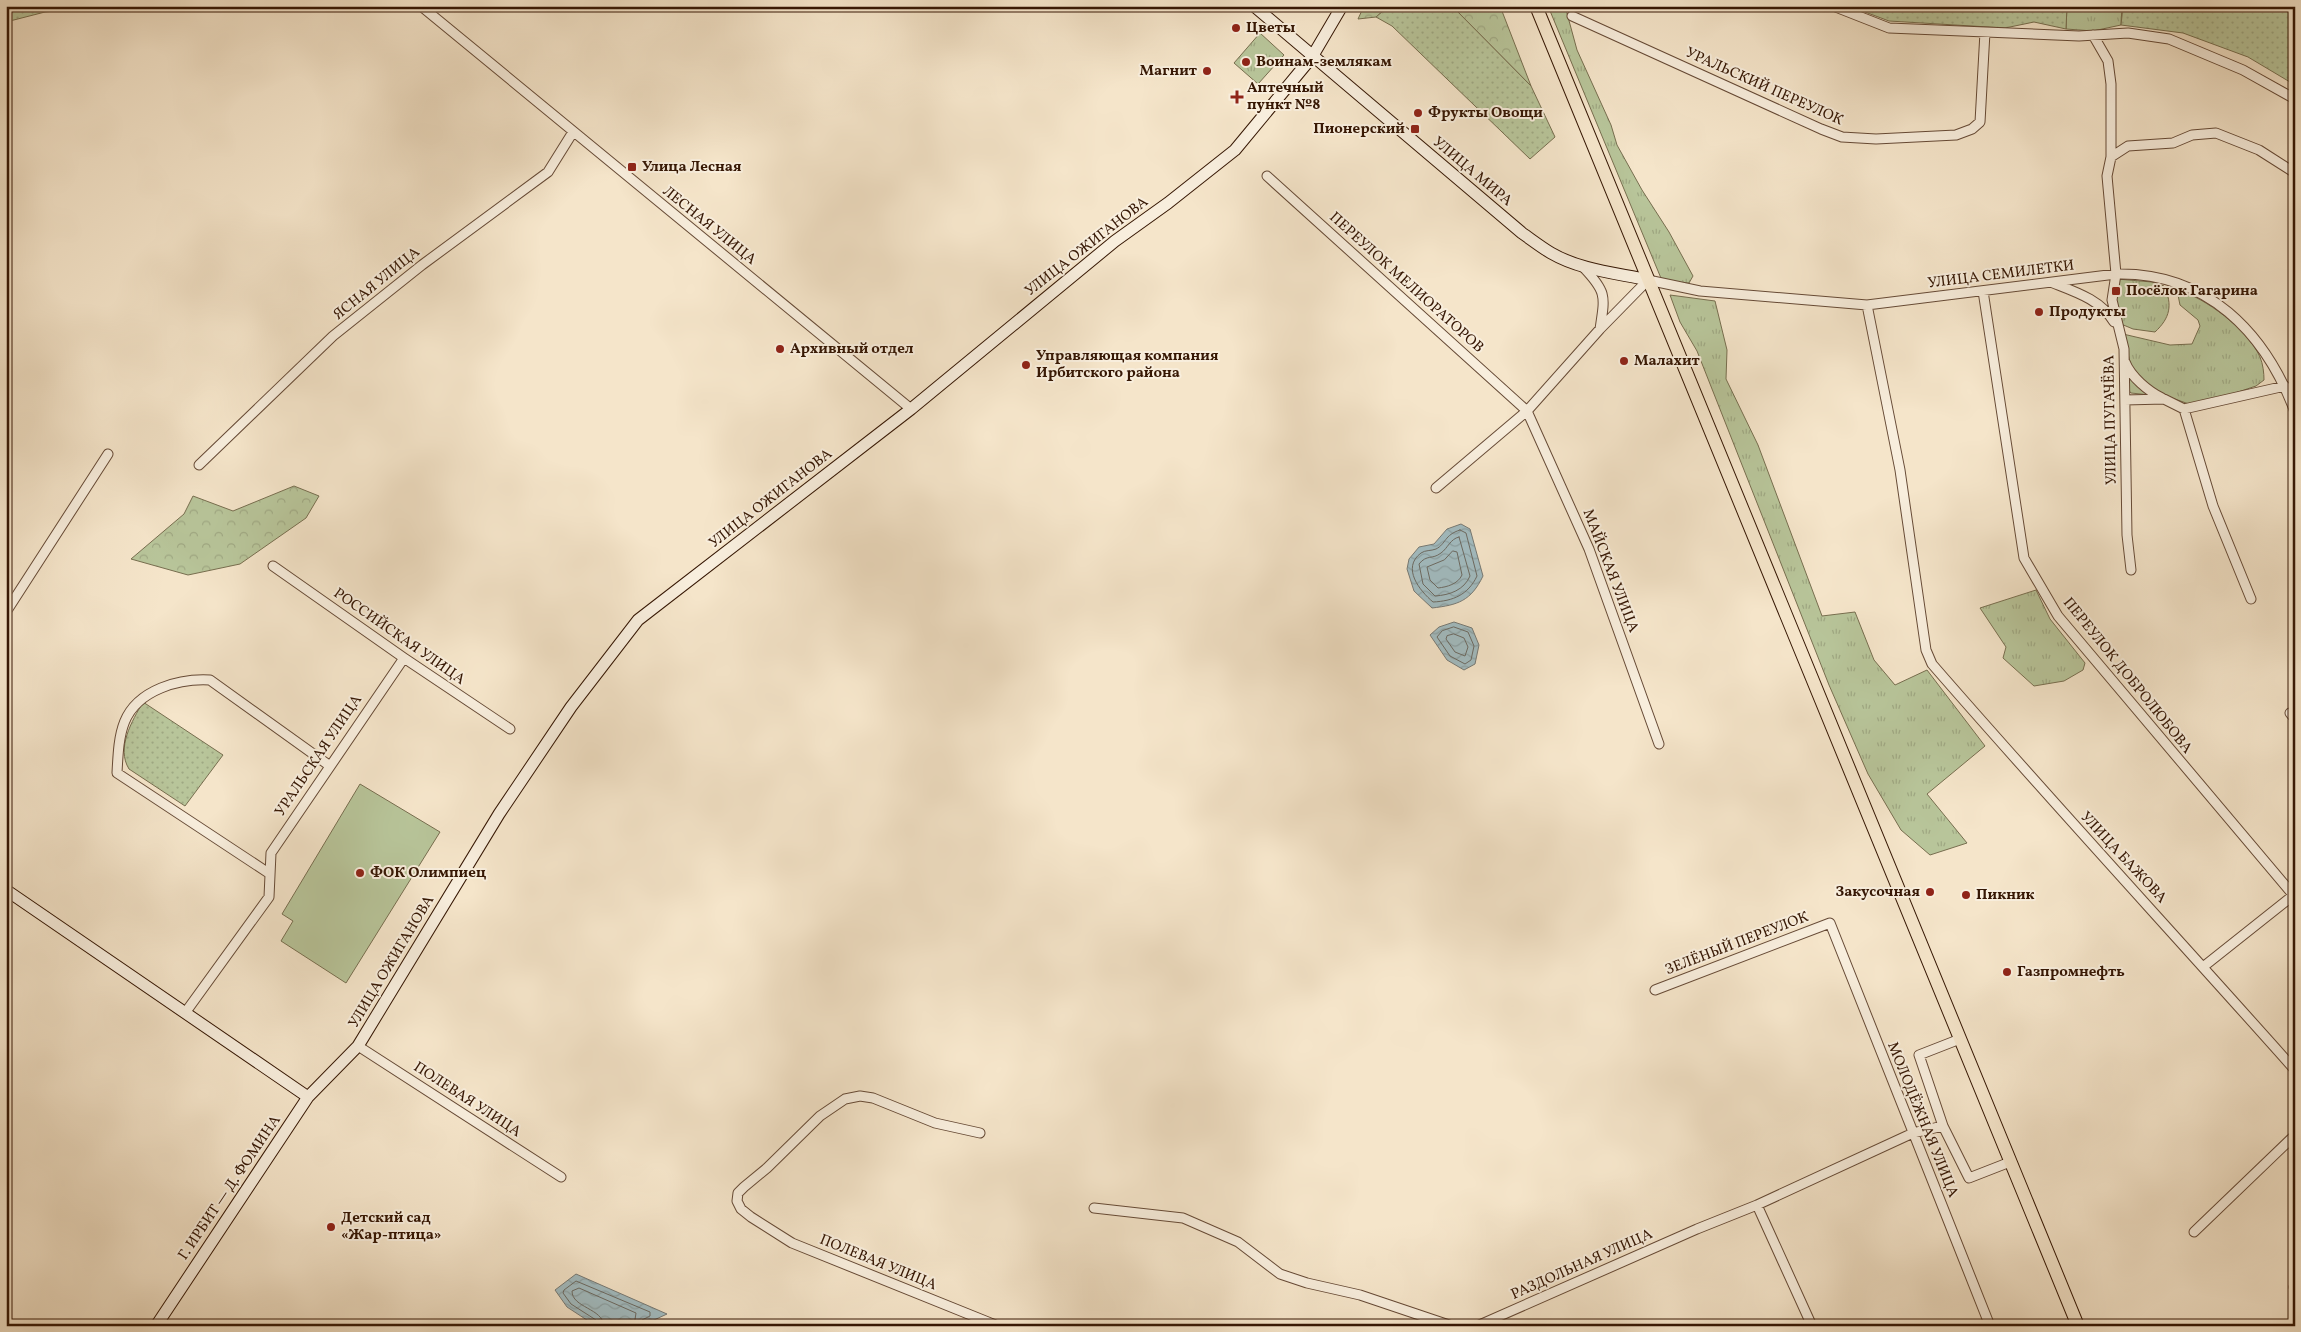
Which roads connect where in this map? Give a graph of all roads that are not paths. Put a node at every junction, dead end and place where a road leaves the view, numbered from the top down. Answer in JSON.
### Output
{"nodes":[{"id":1,"x":421,"y":6,"type":"edge"},
{"id":2,"x":1254,"y":6,"type":"edge"},
{"id":3,"x":1342,"y":6,"type":"edge"},
{"id":4,"x":1536,"y":6,"type":"edge"},
{"id":5,"x":1833,"y":6,"type":"edge"},
{"id":6,"x":1572,"y":16,"type":"dead end"},
{"id":7,"x":1985,"y":32,"type":"junction"},
{"id":8,"x":2093,"y":35,"type":"junction"},
{"id":9,"x":1312,"y":57,"type":"junction"},
{"id":10,"x":2295,"y":99,"type":"edge"},
{"id":11,"x":574,"y":132,"type":"junction"},
{"id":12,"x":2110,"y":156,"type":"junction"},
{"id":13,"x":2295,"y":173,"type":"edge"},
{"id":14,"x":1267,"y":176,"type":"dead end"},
{"id":15,"x":1583,"y":267,"type":"junction"},
{"id":16,"x":2116,"y":274,"type":"junction"},
{"id":17,"x":1648,"y":280,"type":"junction"},
{"id":18,"x":2050,"y":282,"type":"junction"},
{"id":19,"x":1984,"y":291,"type":"junction"},
{"id":20,"x":1867,"y":305,"type":"junction"},
{"id":21,"x":1600,"y":329,"type":"junction"},
{"id":22,"x":2118,"y":329,"type":"junction"},
{"id":23,"x":2124,"y":359,"type":"junction"},
{"id":24,"x":2285,"y":386,"type":"junction"},
{"id":25,"x":2164,"y":399,"type":"junction"},
{"id":26,"x":2125,"y":400,"type":"junction"},
{"id":27,"x":911,"y":409,"type":"junction"},
{"id":28,"x":2184,"y":410,"type":"junction"},
{"id":29,"x":1527,"y":411,"type":"junction"},
{"id":30,"x":2295,"y":412,"type":"edge"},
{"id":31,"x":108,"y":454,"type":"dead end"},
{"id":32,"x":199,"y":465,"type":"dead end"},
{"id":33,"x":1436,"y":488,"type":"dead end"},
{"id":34,"x":273,"y":566,"type":"dead end"},
{"id":35,"x":2131,"y":570,"type":"dead end"},
{"id":36,"x":2251,"y":599,"type":"dead end"},
{"id":37,"x":6,"y":612,"type":"edge"},
{"id":38,"x":404,"y":658,"type":"junction"},
{"id":39,"x":510,"y":729,"type":"dead end"},
{"id":40,"x":1659,"y":744,"type":"dead end"},
{"id":41,"x":330,"y":766,"type":"junction"},
{"id":42,"x":270,"y":874,"type":"junction"},
{"id":43,"x":6,"y":890,"type":"edge"},
{"id":44,"x":2294,"y":895,"type":"edge"},
{"id":45,"x":1830,"y":924,"type":"joint"},
{"id":46,"x":2203,"y":967,"type":"junction"},
{"id":47,"x":1654,"y":990,"type":"dead end"},
{"id":48,"x":185,"y":1013,"type":"junction"},
{"id":49,"x":1960,"y":1038,"type":"junction"},
{"id":50,"x":358,"y":1046,"type":"junction"},
{"id":51,"x":2295,"y":1070,"type":"edge"},
{"id":52,"x":308,"y":1097,"type":"junction"},
{"id":53,"x":1943,"y":1126,"type":"junction"},
{"id":54,"x":1913,"y":1133,"type":"junction"},
{"id":55,"x":980,"y":1134,"type":"dead end"},
{"id":56,"x":2295,"y":1135,"type":"edge"},
{"id":57,"x":2010,"y":1162,"type":"junction"},
{"id":58,"x":561,"y":1177,"type":"dead end"},
{"id":59,"x":1757,"y":1205,"type":"junction"},
{"id":60,"x":1094,"y":1208,"type":"dead end"},
{"id":61,"x":2194,"y":1232,"type":"dead end"},
{"id":62,"x":156,"y":1326,"type":"edge"},
{"id":63,"x":998,"y":1326,"type":"edge"},
{"id":64,"x":1452,"y":1326,"type":"edge"},
{"id":65,"x":1477,"y":1326,"type":"edge"},
{"id":66,"x":1812,"y":1326,"type":"edge"},
{"id":67,"x":1990,"y":1326,"type":"edge"},
{"id":68,"x":2078,"y":1326,"type":"edge"}],
"edges":[{"from":1,"to":11,"type":"street","name":"ЛЕСНАЯ УЛИЦА"},
{"from":2,"to":9,"type":"street","name":"УЛИЦА МИРА"},
{"from":3,"to":9,"type":"street","name":"УЛИЦА ОЖИГАНОВА"},
{"from":4,"to":17,"type":"main road"},
{"from":5,"to":7,"type":"street"},
{"from":6,"to":7,"type":"street","name":"УРАЛЬСКИЙ ПЕРЕУЛОК"},
{"from":7,"to":8,"type":"street"},
{"from":8,"to":10,"type":"street"},
{"from":8,"to":12,"type":"street","name":"УЛИЦА ПУГАЧЁВА"},
{"from":9,"to":15,"type":"street","name":"УЛИЦА МИРА"},
{"from":9,"to":27,"type":"street","name":"УЛИЦА ОЖИГАНОВА"},
{"from":11,"to":27,"type":"street","name":"ЛЕСНАЯ УЛИЦА"},
{"from":11,"to":32,"type":"street","name":"ЯСНАЯ УЛИЦА"},
{"from":12,"to":13,"type":"street"},
{"from":12,"to":16,"type":"street","name":"УЛИЦА ПУГАЧЁВА"},
{"from":14,"to":29,"type":"street","name":"ПЕРЕУЛОК МЕЛИОРАТОРОВ"},
{"from":15,"to":17,"type":"street","name":"УЛИЦА МИРА"},
{"from":15,"to":21,"type":"street"},
{"from":16,"to":18,"type":"street","name":"УЛИЦА СЕМИЛЕТКИ"},
{"from":16,"to":22,"type":"street","name":"УЛИЦА ПУГАЧЁВА"},
{"from":16,"to":24,"type":"street","name":"УЛИЦА СЕМИЛЕТКИ"},
{"from":17,"to":20,"type":"street","name":"УЛИЦА СЕМИЛЕТКИ"},
{"from":17,"to":21,"type":"street"},
{"from":17,"to":49,"type":"main road"},
{"from":18,"to":19,"type":"street","name":"УЛИЦА СЕМИЛЕТКИ"},
{"from":18,"to":22,"type":"street"},
{"from":19,"to":20,"type":"street","name":"УЛИЦА СЕМИЛЕТКИ"},
{"from":19,"to":44,"type":"street","name":"ПЕРЕУЛОК ДОБРОЛЮБОВА"},
{"from":20,"to":46,"type":"street","name":"УЛИЦА БАЖОВА"},
{"from":21,"to":29,"type":"street"},
{"from":22,"to":23,"type":"street","name":"УЛИЦА ПУГАЧЁВА"},
{"from":23,"to":25,"type":"street"},
{"from":23,"to":26,"type":"street","name":"УЛИЦА ПУГАЧЁВА"},
{"from":24,"to":28,"type":"street"},
{"from":24,"to":30,"type":"street","name":"УЛИЦА СЕМИЛЕТКИ"},
{"from":25,"to":26,"type":"street"},
{"from":25,"to":28,"type":"street"},
{"from":26,"to":35,"type":"street","name":"УЛИЦА ПУГАЧЁВА"},
{"from":27,"to":50,"type":"street","name":"УЛИЦА ОЖИГАНОВА"},
{"from":28,"to":36,"type":"street"},
{"from":29,"to":33,"type":"street"},
{"from":29,"to":40,"type":"street","name":"МАЙСКАЯ УЛИЦА"},
{"from":31,"to":37,"type":"street"},
{"from":34,"to":38,"type":"street","name":"РОССИЙСКАЯ УЛИЦА"},
{"from":38,"to":39,"type":"street","name":"РОССИЙСКАЯ УЛИЦА"},
{"from":38,"to":41,"type":"street","name":"УРАЛЬСКАЯ УЛИЦА"},
{"from":41,"to":42,"type":"street","name":"УРАЛЬСКАЯ УЛИЦА"},
{"from":41,"to":42,"type":"street"},
{"from":42,"to":48,"type":"street","name":"УРАЛЬСКАЯ УЛИЦА"},
{"from":43,"to":48,"type":"street"},
{"from":44,"to":46,"type":"street"},
{"from":45,"to":47,"type":"street","name":"ЗЕЛЁНЫЙ ПЕРЕУЛОК"},
{"from":45,"to":54,"type":"street","name":"МОЛОДЁЖНАЯ УЛИЦА"},
{"from":46,"to":51,"type":"street","name":"УЛИЦА БАЖОВА"},
{"from":48,"to":52,"type":"street"},
{"from":49,"to":53,"type":"street"},
{"from":49,"to":57,"type":"main road"},
{"from":50,"to":52,"type":"street","name":"УЛИЦА ОЖИГАНОВА"},
{"from":50,"to":58,"type":"street","name":"ПОЛЕВАЯ УЛИЦА"},
{"from":52,"to":62,"type":"street","name":"Г. ИРБИТ — Д. ФОМИНА"},
{"from":53,"to":54,"type":"street","name":"РАЗДОЛЬНАЯ УЛИЦА"},
{"from":53,"to":57,"type":"street"},
{"from":54,"to":59,"type":"street","name":"РАЗДОЛЬНАЯ УЛИЦА"},
{"from":54,"to":67,"type":"street","name":"МОЛОДЁЖНАЯ УЛИЦА"},
{"from":55,"to":63,"type":"street","name":"ПОЛЕВАЯ УЛИЦА"},
{"from":56,"to":61,"type":"street"},
{"from":57,"to":68,"type":"main road"},
{"from":59,"to":65,"type":"street","name":"РАЗДОЛЬНАЯ УЛИЦА"},
{"from":59,"to":66,"type":"street"},
{"from":60,"to":64,"type":"street"}]}
